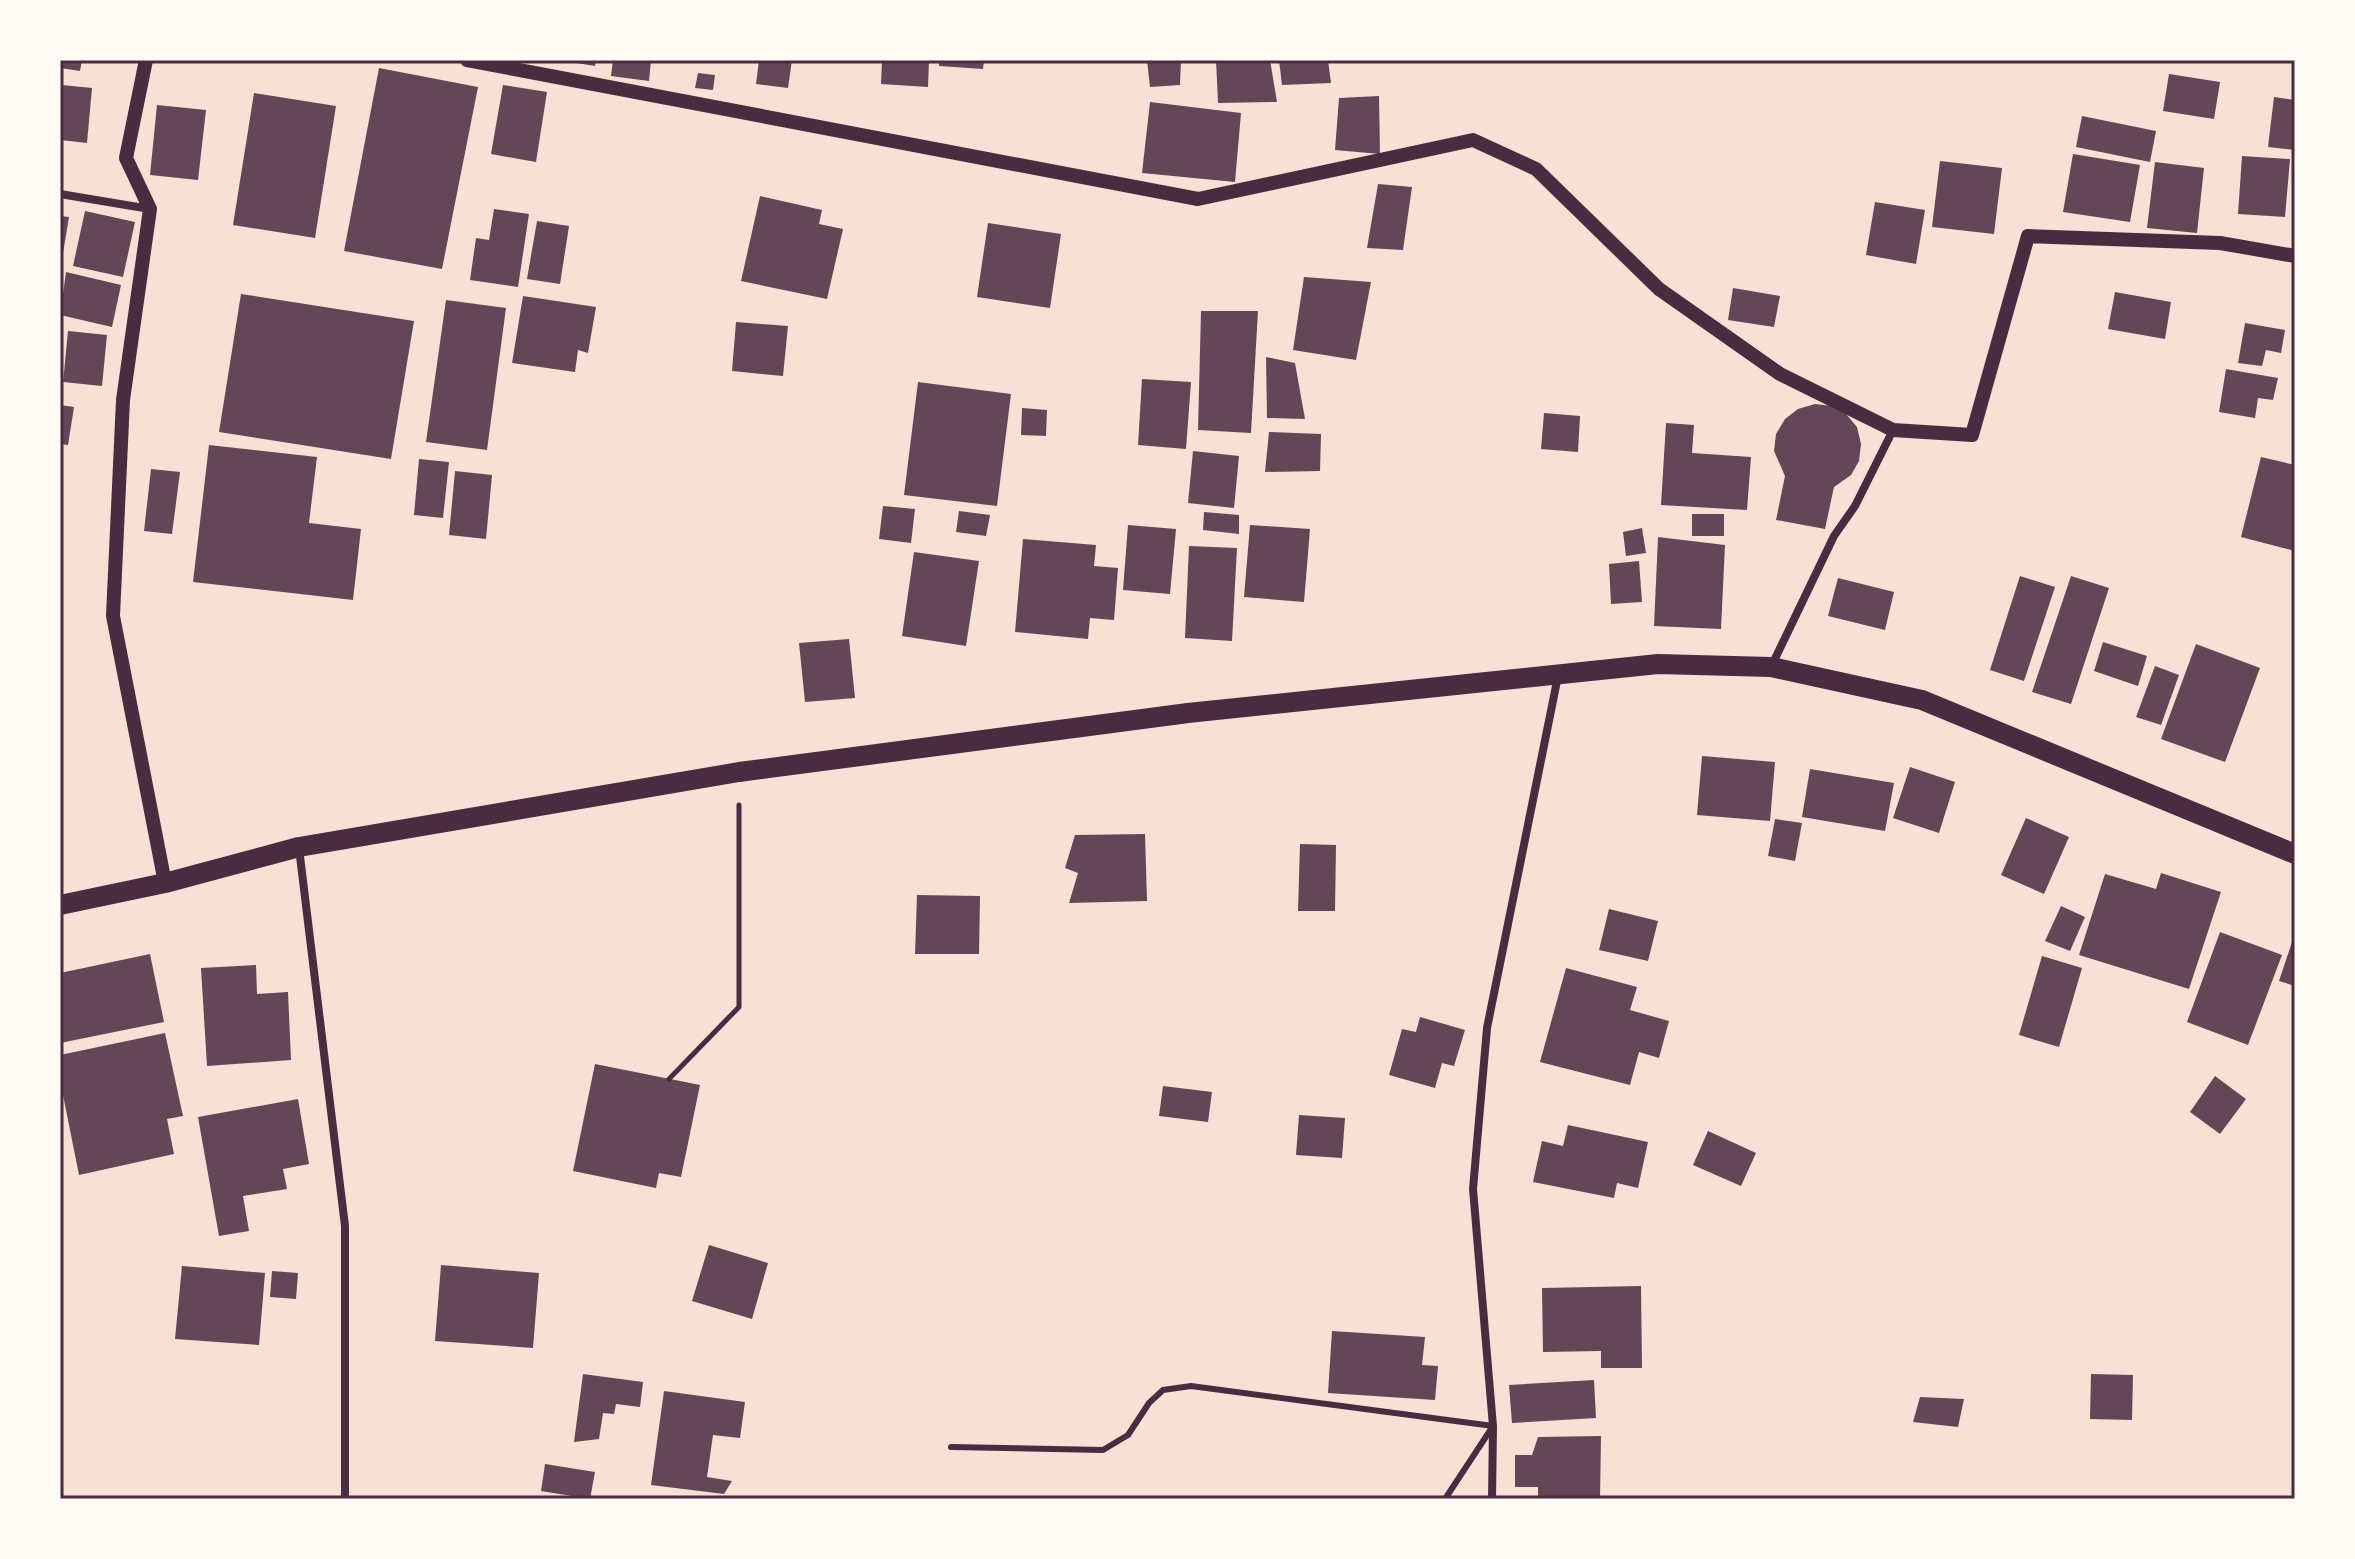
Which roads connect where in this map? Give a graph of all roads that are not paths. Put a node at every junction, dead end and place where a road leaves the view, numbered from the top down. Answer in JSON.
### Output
{"nodes":[{"id":1,"x":146,"y":60,"type":"edge"},
{"id":2,"x":467,"y":60,"type":"edge"},
{"id":3,"x":60,"y":194,"type":"edge"},
{"id":4,"x":150,"y":209,"type":"junction"},
{"id":5,"x":2295,"y":256,"type":"edge"},
{"id":6,"x":1893,"y":430,"type":"junction"},
{"id":7,"x":1771,"y":667,"type":"junction"},
{"id":8,"x":1559,"y":671,"type":"junction"},
{"id":9,"x":299,"y":847,"type":"junction"},
{"id":10,"x":2295,"y":854,"type":"edge"},
{"id":11,"x":165,"y":883,"type":"junction"},
{"id":12,"x":60,"y":905,"type":"edge"},
{"id":13,"x":1493,"y":1426,"type":"junction"},
{"id":14,"x":951,"y":1447,"type":"dead end"},
{"id":15,"x":345,"y":1499,"type":"edge"},
{"id":16,"x":1445,"y":1499,"type":"edge"},
{"id":17,"x":1492,"y":1499,"type":"edge"}],
"edges":[{"from":1,"to":4,"type":"street"},
{"from":2,"to":6,"type":"street"},
{"from":3,"to":4,"type":"street"},
{"from":4,"to":11,"type":"street"},
{"from":5,"to":6,"type":"street"},
{"from":6,"to":7,"type":"street"},
{"from":7,"to":8,"type":"main road"},
{"from":7,"to":10,"type":"main road"},
{"from":8,"to":9,"type":"main road"},
{"from":8,"to":13,"type":"street"},
{"from":9,"to":11,"type":"main road"},
{"from":9,"to":15,"type":"street"},
{"from":11,"to":12,"type":"main road"},
{"from":13,"to":14,"type":"lane"},
{"from":13,"to":16,"type":"lane"},
{"from":13,"to":17,"type":"street"}]}
